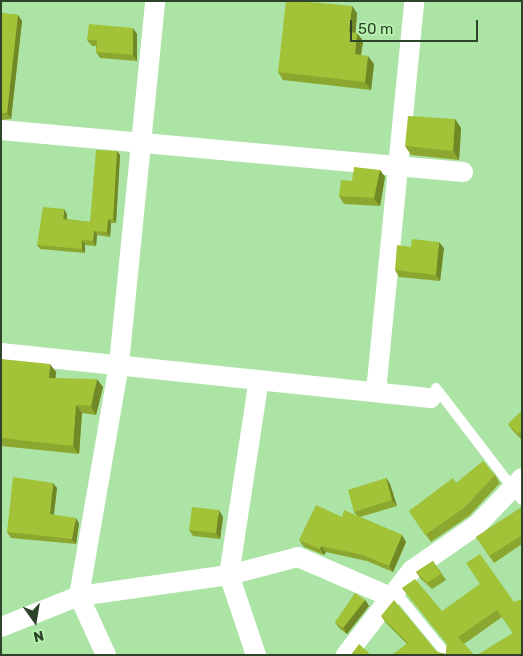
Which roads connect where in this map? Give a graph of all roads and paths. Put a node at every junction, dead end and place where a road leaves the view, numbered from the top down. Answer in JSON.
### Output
{"nodes":[{"id":1,"x":155,"y":1,"type":"edge"},
{"id":2,"x":414,"y":1,"type":"edge"},
{"id":3,"x":1,"y":130,"type":"edge"},
{"id":4,"x":142,"y":143,"type":"junction"},
{"id":5,"x":399,"y":167,"type":"junction"},
{"id":6,"x":463,"y":172,"type":"dead end"},
{"id":7,"x":1,"y":353,"type":"edge"},
{"id":8,"x":119,"y":364,"type":"junction"},
{"id":9,"x":259,"y":380,"type":"junction"},
{"id":10,"x":376,"y":392,"type":"junction"},
{"id":11,"x":434,"y":393,"type":"joint"},
{"id":12,"x":519,"y":488,"type":"edge"},
{"id":13,"x":229,"y":575,"type":"junction"},
{"id":14,"x":391,"y":593,"type":"junction"},
{"id":15,"x":79,"y":596,"type":"junction"},
{"id":16,"x":1,"y":627,"type":"edge"},
{"id":17,"x":106,"y":655,"type":"edge"},
{"id":18,"x":256,"y":655,"type":"edge"},
{"id":19,"x":346,"y":655,"type":"edge"},
{"id":20,"x":447,"y":655,"type":"edge"}],
"edges":[{"from":1,"to":4,"type":"street"},
{"from":2,"to":5,"type":"street"},
{"from":3,"to":4,"type":"street"},
{"from":4,"to":5,"type":"street"},
{"from":4,"to":8,"type":"street"},
{"from":5,"to":6,"type":"street"},
{"from":5,"to":10,"type":"street"},
{"from":7,"to":8,"type":"street"},
{"from":8,"to":9,"type":"street"},
{"from":8,"to":15,"type":"street"},
{"from":9,"to":10,"type":"street"},
{"from":9,"to":13,"type":"street"},
{"from":10,"to":11,"type":"street"},
{"from":11,"to":12,"type":"lane"},
{"from":12,"to":14,"type":"street"},
{"from":13,"to":14,"type":"street"},
{"from":13,"to":15,"type":"street"},
{"from":13,"to":18,"type":"street"},
{"from":14,"to":19,"type":"street"},
{"from":14,"to":20,"type":"lane"},
{"from":15,"to":16,"type":"street"},
{"from":15,"to":17,"type":"street"}]}
